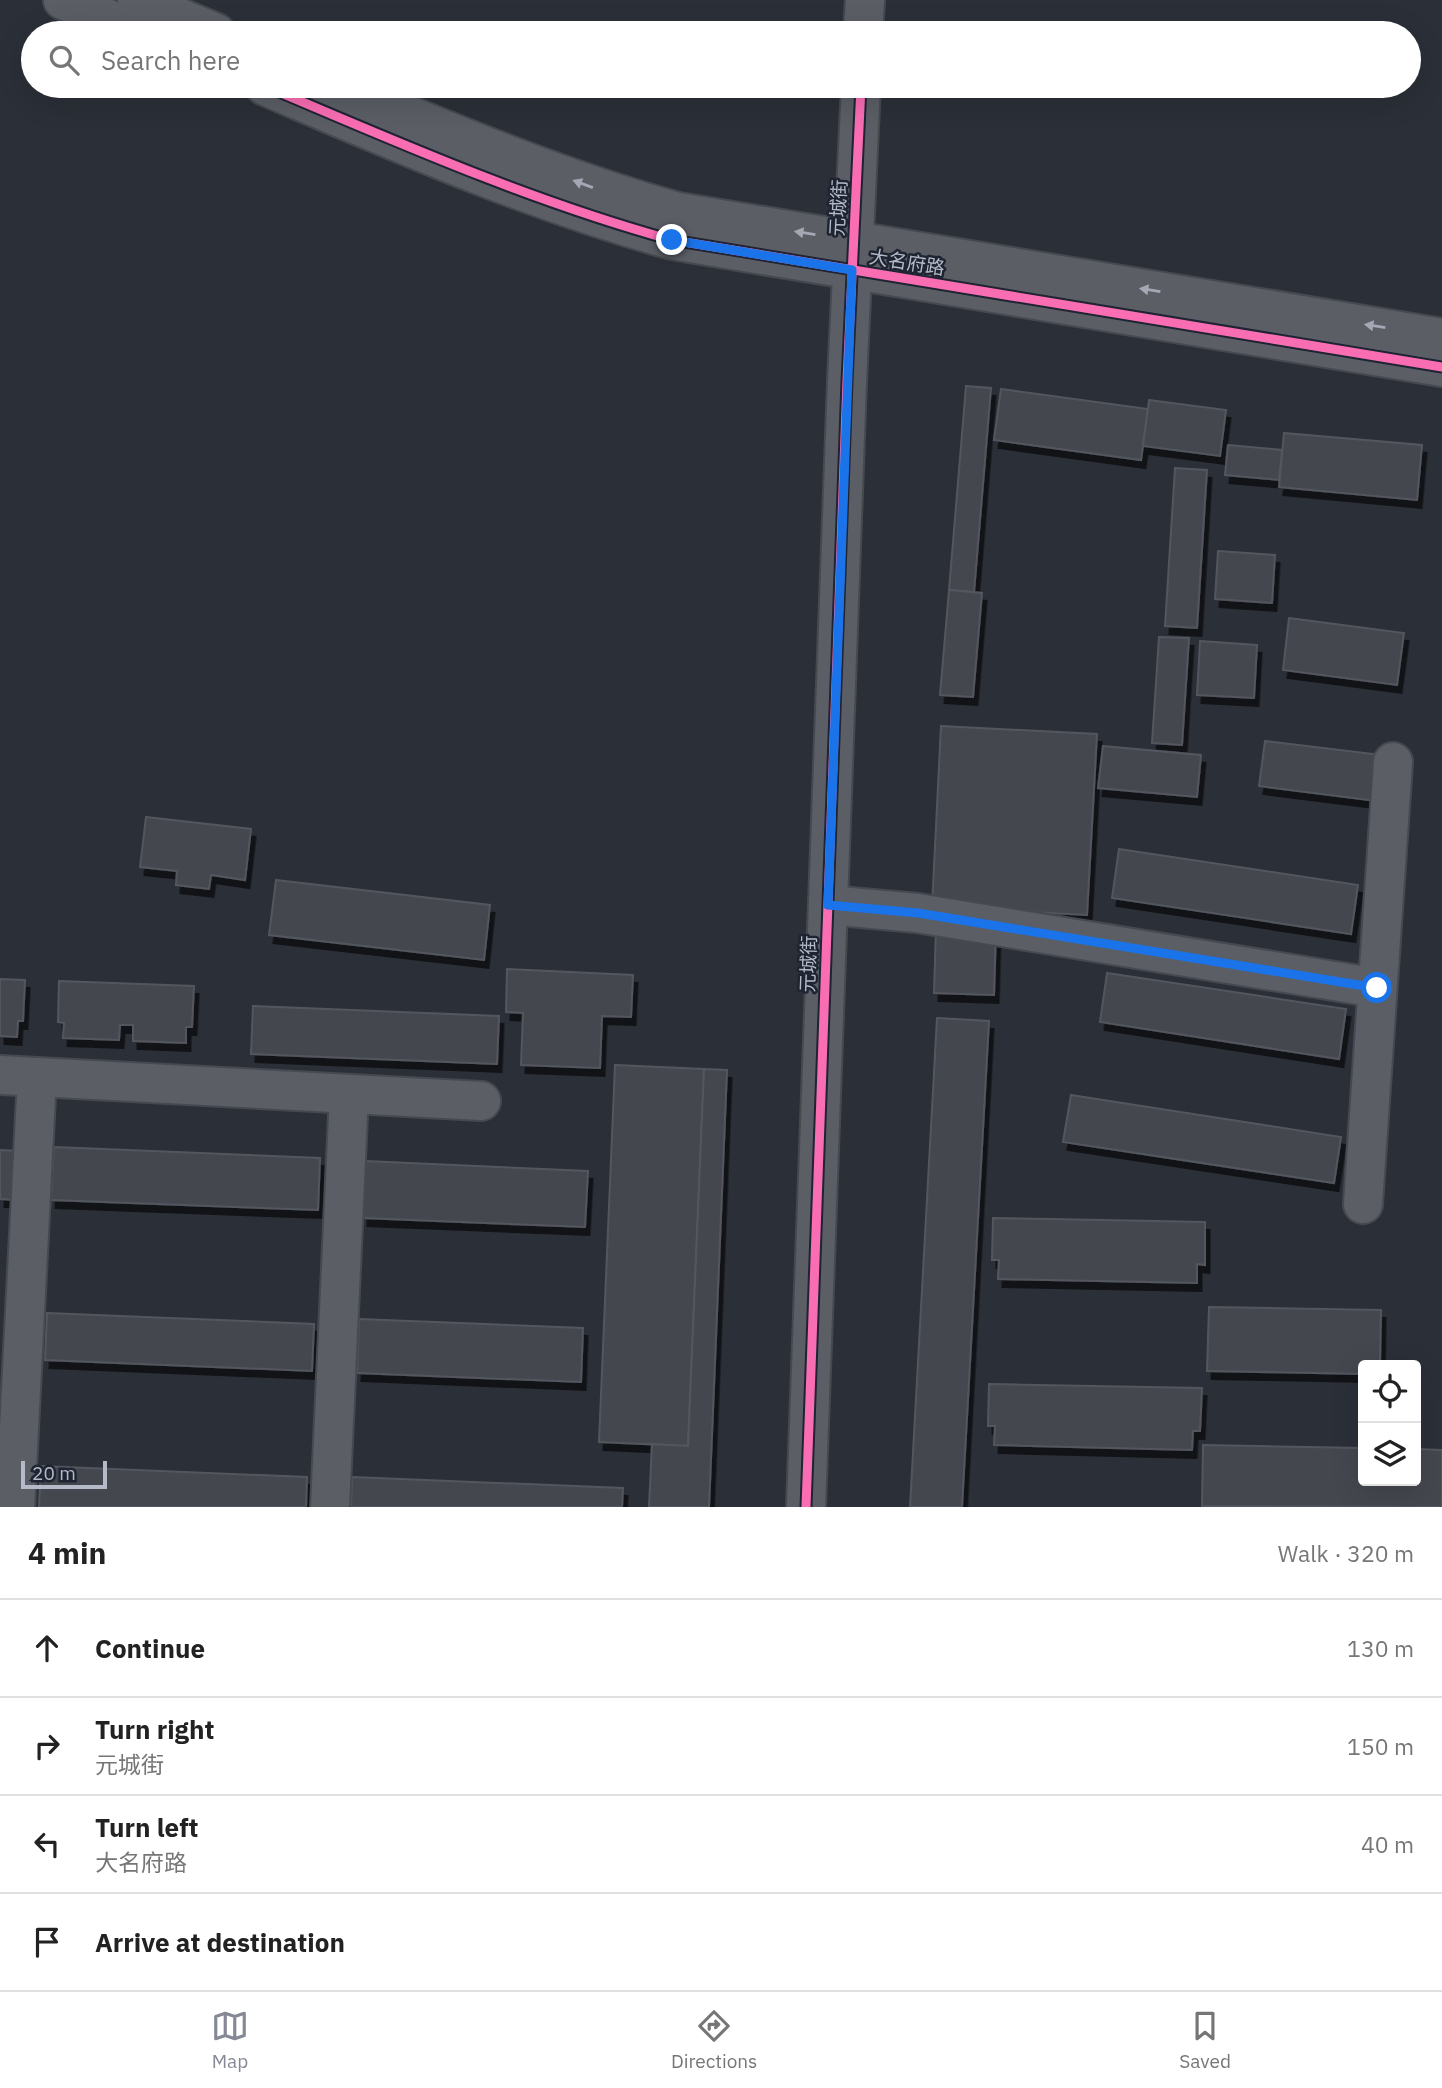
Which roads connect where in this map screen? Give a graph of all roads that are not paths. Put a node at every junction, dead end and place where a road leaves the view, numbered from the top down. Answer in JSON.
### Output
{"nodes":[{"id":1,"x":63,"y":0,"type":"edge"},
{"id":2,"x":137,"y":0,"type":"edge"},
{"id":3,"x":865,"y":0,"type":"edge"},
{"id":4,"x":113,"y":21,"type":"edge"},
{"id":5,"x":187,"y":21,"type":"edge"},
{"id":6,"x":864,"y":21,"type":"edge"},
{"id":7,"x":293,"y":98,"type":"edge"},
{"id":8,"x":367,"y":98,"type":"edge"},
{"id":9,"x":860,"y":98,"type":"edge"},
{"id":10,"x":853,"y":256,"type":"junction"},
{"id":11,"x":1442,"y":338,"type":"edge"},
{"id":12,"x":1442,"y":367,"type":"edge"},
{"id":13,"x":1392,"y":762,"type":"dead end"},
{"id":14,"x":828,"y":905,"type":"junction"},
{"id":15,"x":1377,"y":988,"type":"junction"},
{"id":16,"x":18,"y":1076,"type":"edge"},
{"id":17,"x":349,"y":1094,"type":"junction"},
{"id":18,"x":481,"y":1101,"type":"dead end"},
{"id":19,"x":1363,"y":1204,"type":"dead end"},
{"id":20,"x":15,"y":1507,"type":"edge"},
{"id":21,"x":330,"y":1507,"type":"edge"},
{"id":22,"x":806,"y":1507,"type":"edge"}],
"edges":[{"from":1,"to":4,"type":"street"},
{"from":2,"to":5,"type":"street"},
{"from":3,"to":6,"type":"street"},
{"from":7,"to":10,"type":"street","name":"大名府路"},
{"from":10,"to":8,"type":"street","name":"大名府路","one_way":true},
{"from":9,"to":10,"type":"street","name":"元城街"},
{"from":11,"to":10,"type":"street","name":"大名府路","one_way":true},
{"from":10,"to":12,"type":"street","name":"大名府路"},
{"from":10,"to":14,"type":"street","name":"元城街"},
{"from":13,"to":15,"type":"street"},
{"from":14,"to":15,"type":"street"},
{"from":14,"to":22,"type":"street","name":"元城街"},
{"from":15,"to":19,"type":"street"},
{"from":16,"to":17,"type":"street"},
{"from":16,"to":20,"type":"street"},
{"from":17,"to":18,"type":"street"},
{"from":17,"to":21,"type":"street"}]}
